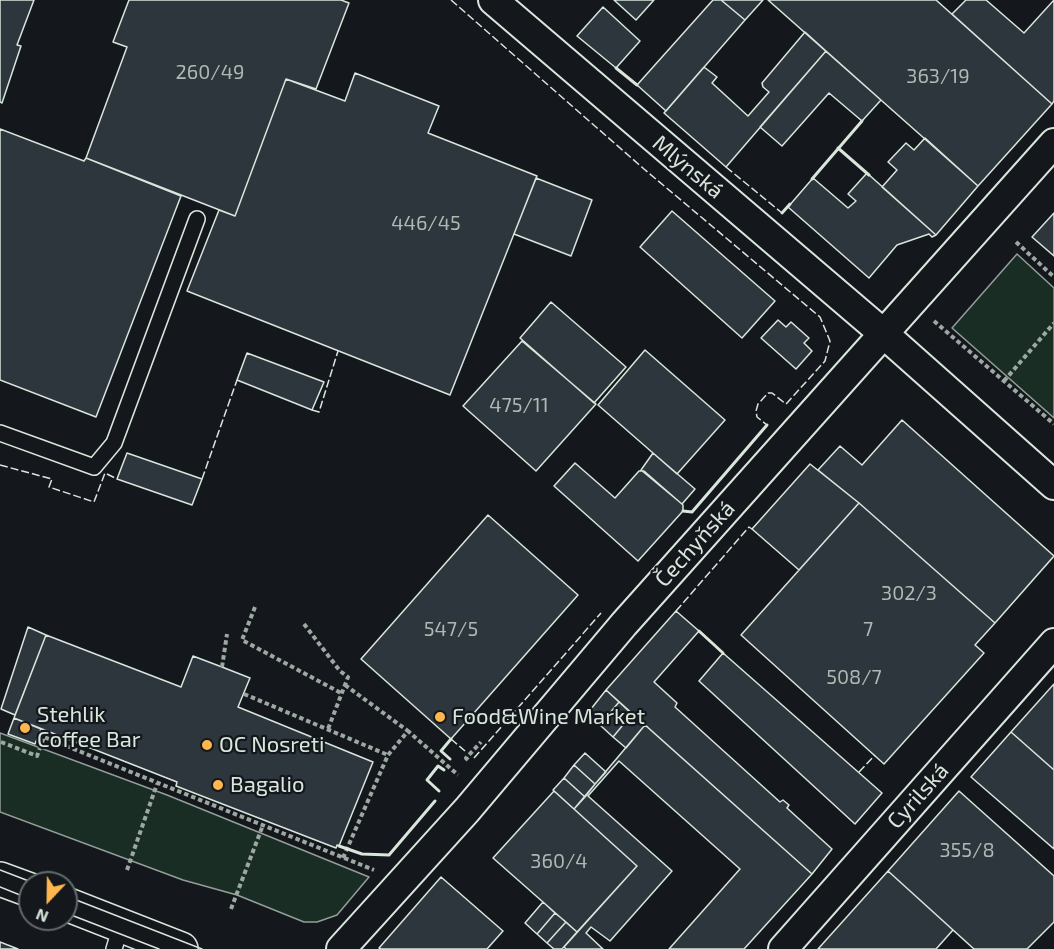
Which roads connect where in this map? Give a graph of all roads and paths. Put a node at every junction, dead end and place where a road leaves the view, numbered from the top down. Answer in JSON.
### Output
{"nodes":[{"id":1,"x":493,"y":0,"type":"edge"},
{"id":2,"x":1054,"y":143,"type":"edge"},
{"id":3,"x":197,"y":219,"type":"dead end"},
{"id":4,"x":1016,"y":242,"type":"dead end"},
{"id":5,"x":1054,"y":277,"type":"edge"},
{"id":6,"x":1054,"y":322,"type":"edge"},
{"id":7,"x":941,"y":327,"type":"dead end"},
{"id":8,"x":884,"y":334,"type":"junction"},
{"id":9,"x":1004,"y":381,"type":"junction"},
{"id":10,"x":1054,"y":424,"type":"edge"},
{"id":11,"x":0,"y":433,"type":"edge"},
{"id":12,"x":1054,"y":485,"type":"edge"},
{"id":13,"x":255,"y":607,"type":"dead end"},
{"id":14,"x":304,"y":624,"type":"dead end"},
{"id":15,"x":227,"y":634,"type":"dead end"},
{"id":16,"x":1054,"y":643,"type":"edge"},
{"id":17,"x":222,"y":667,"type":"dead end"},
{"id":18,"x":345,"y":685,"type":"junction"},
{"id":19,"x":341,"y":693,"type":"junction"},
{"id":20,"x":244,"y":694,"type":"dead end"},
{"id":21,"x":328,"y":729,"type":"junction"},
{"id":22,"x":408,"y":731,"type":"junction"},
{"id":23,"x":484,"y":739,"type":"dead end"},
{"id":24,"x":2,"y":742,"type":"edge"},
{"id":25,"x":388,"y":754,"type":"junction"},
{"id":26,"x":466,"y":758,"type":"dead end"},
{"id":27,"x":461,"y":778,"type":"dead end"},
{"id":28,"x":158,"y":784,"type":"junction"},
{"id":29,"x":264,"y":825,"type":"junction"},
{"id":30,"x":343,"y":858,"type":"junction"},
{"id":31,"x":127,"y":870,"type":"dead end"},
{"id":32,"x":379,"y":872,"type":"dead end"},
{"id":33,"x":0,"y":879,"type":"edge"},
{"id":34,"x":18,"y":886,"type":"edge"},
{"id":35,"x":231,"y":909,"type":"dead end"},
{"id":36,"x":78,"y":912,"type":"edge"},
{"id":37,"x":118,"y":937,"type":"edge"},
{"id":38,"x":181,"y":949,"type":"edge"},
{"id":39,"x":341,"y":949,"type":"edge"},
{"id":40,"x":783,"y":949,"type":"edge"}],
"edges":[{"from":1,"to":8,"type":"street","name":"Mlýnská"},
{"from":2,"to":8,"type":"street","name":"Čechyňská"},
{"from":3,"to":11,"type":"lane"},
{"from":4,"to":5,"type":"path"},
{"from":6,"to":9,"type":"path"},
{"from":7,"to":9,"type":"path"},
{"from":8,"to":12,"type":"street","name":"Mlýnská"},
{"from":8,"to":39,"type":"street","name":"Čechyňská"},
{"from":9,"to":10,"type":"path"},
{"from":13,"to":19,"type":"path"},
{"from":14,"to":18,"type":"path"},
{"from":15,"to":17,"type":"path"},
{"from":16,"to":40,"type":"street","name":"Cyrilská"},
{"from":18,"to":19,"type":"path"},
{"from":18,"to":22,"type":"path"},
{"from":19,"to":21,"type":"path"},
{"from":20,"to":21,"type":"path"},
{"from":21,"to":25,"type":"path"},
{"from":22,"to":25,"type":"path"},
{"from":22,"to":27,"type":"path"},
{"from":23,"to":26,"type":"path"},
{"from":24,"to":28,"type":"path"},
{"from":25,"to":30,"type":"path"},
{"from":28,"to":29,"type":"path"},
{"from":28,"to":31,"type":"path"},
{"from":29,"to":30,"type":"path"},
{"from":29,"to":35,"type":"path"},
{"from":30,"to":32,"type":"path"},
{"from":33,"to":34,"type":"street"},
{"from":36,"to":37,"type":"street"},
{"from":37,"to":38,"type":"street"}]}
